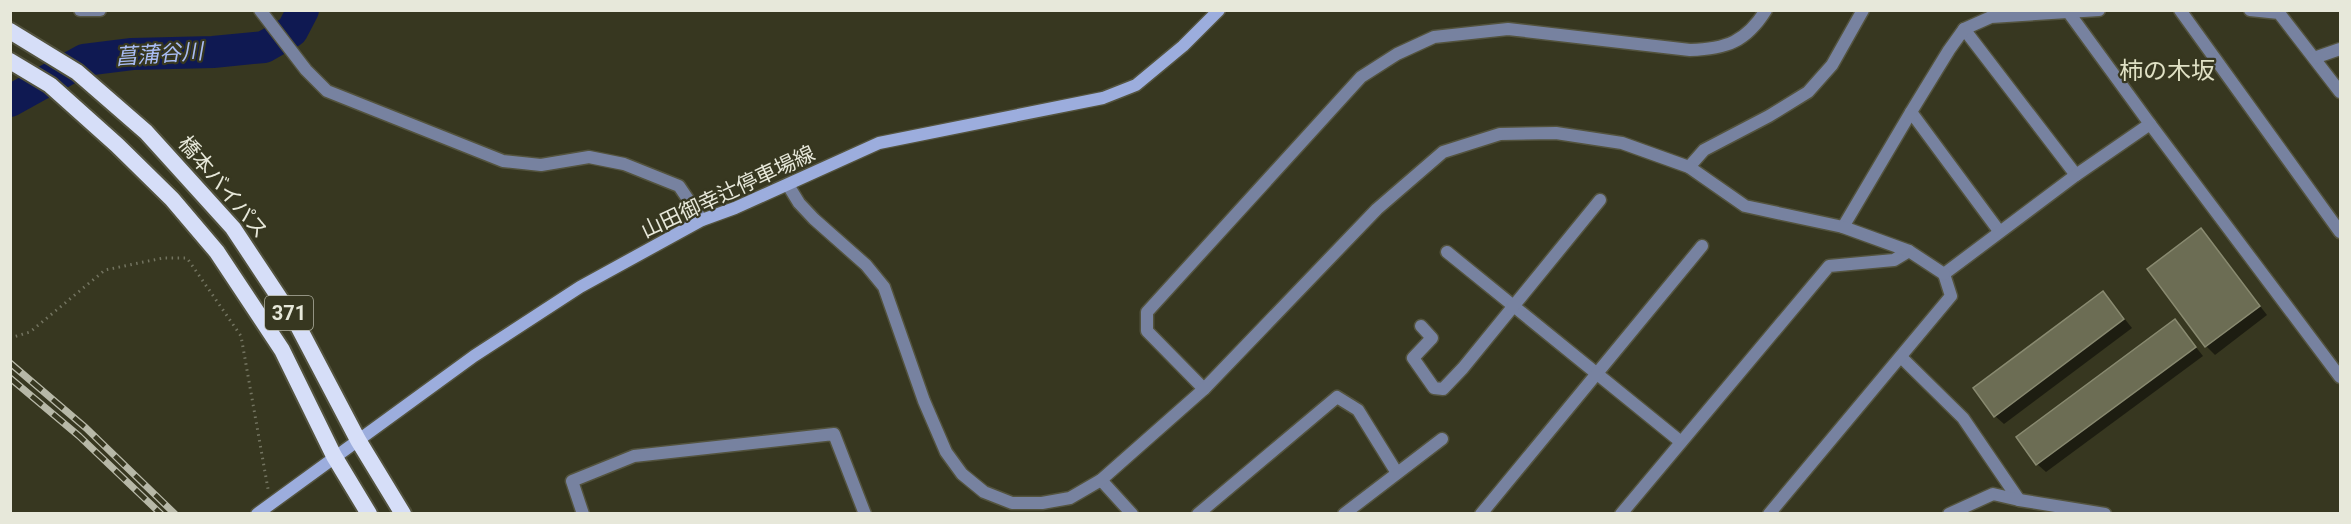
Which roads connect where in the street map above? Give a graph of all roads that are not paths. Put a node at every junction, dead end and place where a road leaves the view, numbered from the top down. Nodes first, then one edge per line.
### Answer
1 (80, 10) edge
2 (100, 10) edge
3 (260, 10) edge
4 (1219, 10) edge
5 (1766, 10) edge
6 (1863, 10) edge
7 (2099, 10) edge
8 (2180, 10) edge
9 (2250, 10) edge
10 (2069, 13) junction
11 (1965, 29) junction
12 (10, 31) edge
13 (2340, 50) edge
14 (2314, 58) junction
15 (10, 61) edge
16 (2340, 92) edge
17 (1911, 112) junction
18 (2150, 124) junction
19 (1689, 167) junction
20 (2076, 175) junction
21 (788, 185) junction
22 (1600, 200) dead end
23 (702, 220) junction
24 (1843, 227) junction
25 (1999, 231) junction
26 (2340, 231) edge
27 (1702, 246) dead end
28 (1909, 250) junction
29 (1447, 252) dead end
30 (1944, 274) junction
31 (1514, 306) junction
32 (1421, 326) dead end
33 (1901, 357) junction
34 (1597, 373) junction
35 (2340, 377) edge
36 (1204, 389) junction
37 (1442, 439) dead end
38 (358, 440) junction
39 (1681, 442) junction
40 (334, 456) junction
41 (1397, 473) junction
42 (1101, 480) junction
43 (2019, 501) junction
44 (257, 513) edge
45 (369, 513) edge
46 (403, 513) edge
47 (583, 513) edge
48 (865, 513) edge
49 (1132, 513) edge
50 (1198, 513) edge
51 (1344, 513) edge
52 (1481, 513) edge
53 (1621, 513) edge
54 (1769, 513) edge
55 (1948, 513) edge
56 (2105, 513) edge

1 - 2 street
3 - 23 street
4 - 21 main road, 山田御幸辻停車場線
5 - 36 street
6 - 19 street
7 - 10 street
8 - 26 street
9 - 14 street
10 - 11 street
10 - 18 street
11 - 17 street
11 - 20 street
12 - 38 highway, 橋本バイパス / 371
13 - 14 street
14 - 16 street
15 - 40 highway, 371
17 - 24 street
17 - 25 street
18 - 20 street
18 - 35 street
19 - 24 street
19 - 36 street
20 - 25 street
21 - 23 main road, 山田御幸辻停車場線
21 - 42 street
22 - 31 street
23 - 38 main road, 山田御幸辻停車場線
24 - 28 street
25 - 30 street
27 - 34 street
28 - 30 street
28 - 39 street
29 - 31 street
30 - 33 street
31 - 32 street
31 - 34 street
33 - 43 street
33 - 54 street
34 - 39 street
34 - 52 street
36 - 42 street
37 - 41 street
38 - 40 main road, 山田御幸辻停車場線
38 - 46 highway, 橋本バイパス / 371
39 - 53 street
40 - 44 main road, 山田御幸辻停車場線
40 - 45 highway, 371
41 - 50 street
41 - 51 street
42 - 49 street
43 - 55 street
43 - 56 street
47 - 48 street

